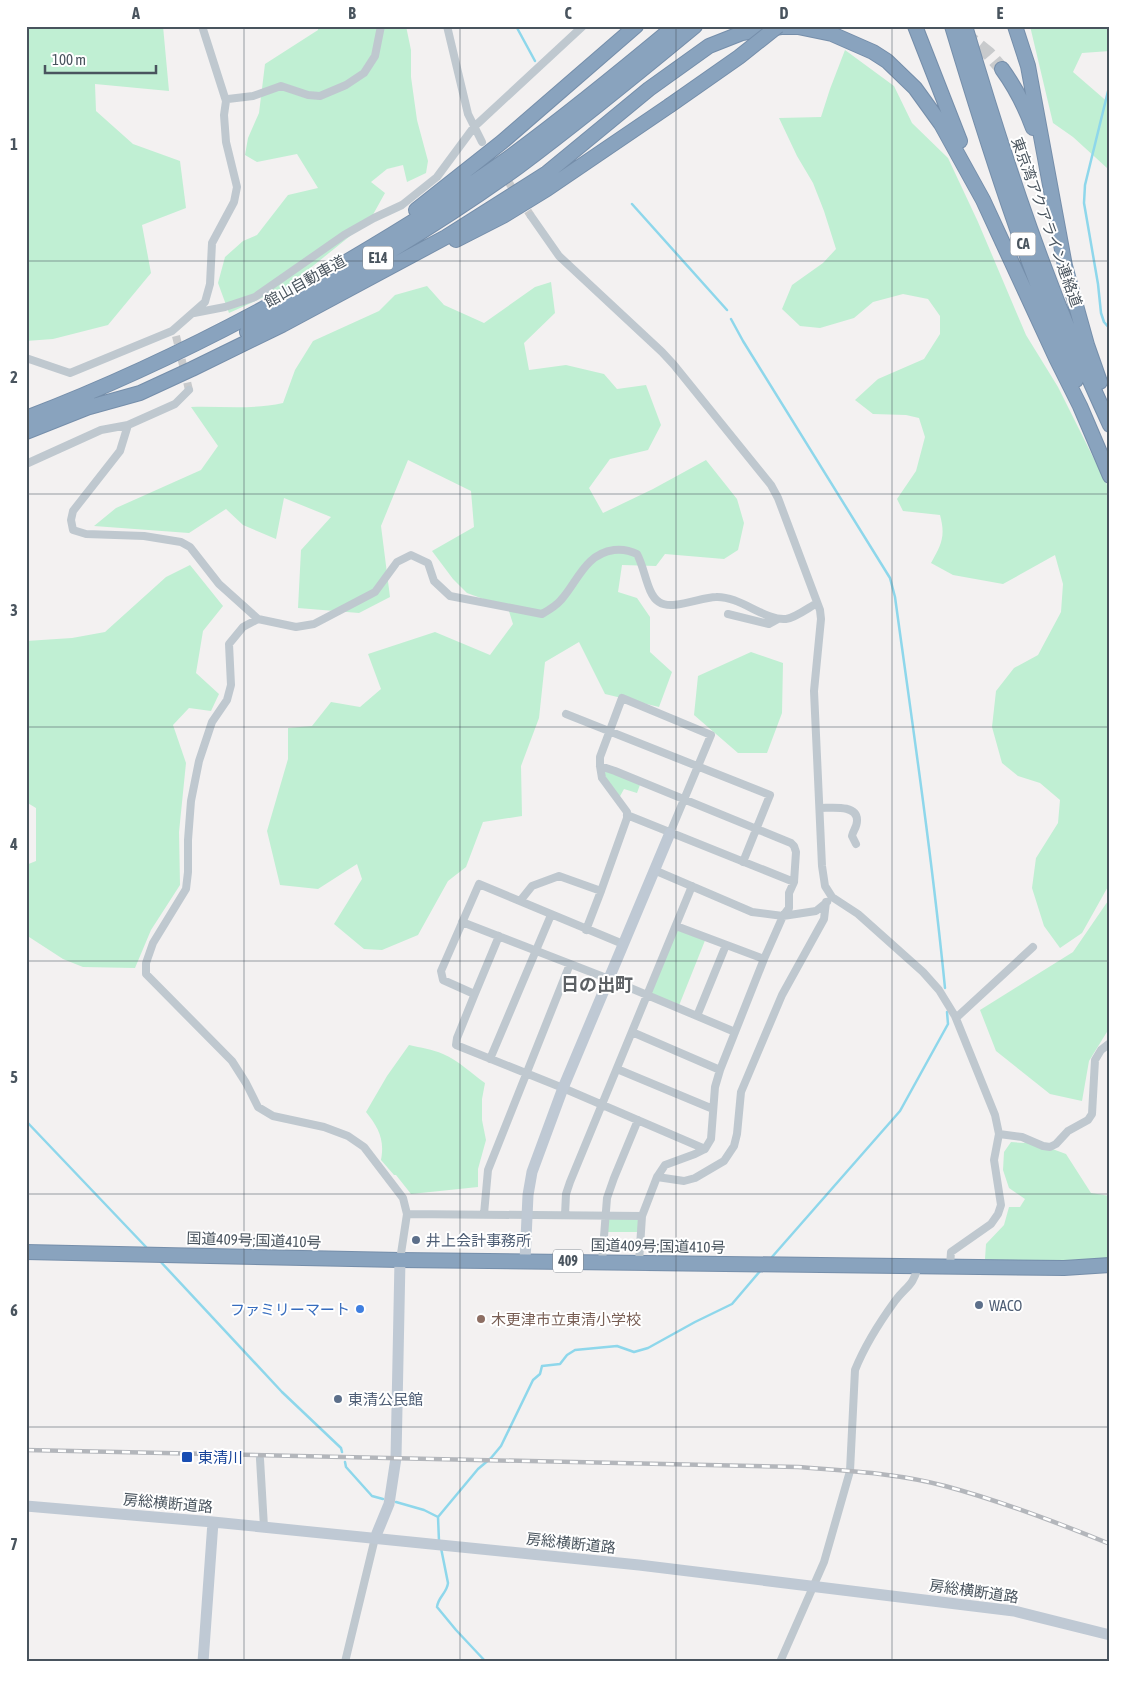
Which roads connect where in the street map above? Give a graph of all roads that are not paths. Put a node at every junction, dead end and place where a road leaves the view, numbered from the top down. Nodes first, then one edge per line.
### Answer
1 (202, 26) edge
2 (381, 26) edge
3 (447, 26) edge
4 (584, 26) edge
5 (623, 26) edge
6 (636, 26) edge
7 (675, 26) edge
8 (695, 26) edge
9 (778, 26) edge
10 (915, 26) edge
11 (952, 26) edge
12 (965, 26) edge
13 (1016, 26) edge
14 (1002, 69) tunnel mouth
15 (577, 78) junction
16 (226, 101) junction
17 (474, 127) junction
18 (482, 142) tunnel mouth
19 (1050, 184) junction
20 (983, 200) junction
21 (531, 216) tunnel mouth
22 (365, 252) junction
23 (358, 284) junction
24 (192, 314) junction
25 (26, 358) edge
26 (189, 390) dead end
27 (1110, 406) edge
28 (86, 408) junction
29 (26, 418) edge
30 (128, 425) junction
31 (1110, 425) edge
32 (26, 432) edge
33 (1110, 456) edge
34 (26, 464) edge
35 (1110, 476) edge
36 (817, 603) junction
37 (728, 614) dead end
38 (258, 619) junction
39 (778, 619) junction
40 (566, 714) dead end
41 (610, 731) junction
42 (600, 766) junction
43 (698, 766) junction
44 (684, 799) junction
45 (820, 808) junction
46 (627, 815) junction
47 (756, 829) junction
48 (670, 833) junction
49 (856, 844) dead end
50 (743, 862) junction
51 (654, 870) junction
52 (794, 882) junction
53 (692, 886) junction
54 (601, 890) junction
55 (829, 900) junction
56 (520, 902) junction
57 (551, 916) junction
58 (783, 916) junction
59 (462, 922) junction
60 (676, 926) junction
61 (586, 930) junction
62 (499, 936) junction
63 (623, 944) junction
64 (726, 945) junction
65 (1033, 947) dead end
66 (536, 951) junction
67 (764, 959) junction
68 (570, 964) junction
69 (609, 979) junction
70 (647, 995) junction
71 (474, 996) junction
72 (698, 1016) junction
73 (956, 1018) junction
74 (632, 1032) junction
75 (735, 1032) junction
76 (1110, 1043) edge
77 (490, 1058) junction
78 (617, 1069) junction
79 (720, 1070) junction
80 (526, 1073) junction
81 (563, 1088) junction
82 (602, 1105) junction
83 (713, 1109) junction
84 (638, 1120) junction
85 (999, 1134) junction
86 (705, 1149) junction
87 (657, 1177) junction
88 (407, 1214) junction
89 (484, 1214) junction
90 (526, 1215) junction
91 (566, 1215) junction
92 (605, 1215) junction
93 (642, 1216) junction
94 (26, 1252) edge
95 (400, 1260) junction
96 (525, 1261) junction
97 (602, 1262) junction
98 (639, 1262) junction
99 (918, 1266) junction
100 (950, 1266) junction
101 (1110, 1266) edge
102 (260, 1459) dead end
103 (26, 1506) edge
104 (213, 1522) junction
105 (264, 1527) junction
106 (375, 1538) junction
107 (813, 1587) junction
108 (1110, 1635) edge
109 (202, 1662) edge
110 (344, 1662) edge
111 (780, 1662) edge

1 - 16 street
2 - 16 street
3 - 17 street
4 - 17 street
5 - 15 highway
6 - 15 highway
7 - 22 highway, 館山自動車道 / E14
8 - 28 highway, 館山自動車道 / E14
9 - 23 highway, bridge
10 - 20 highway
11 - 33 highway, 東京湾アクアライン連絡道 / CA
12 - 31 highway, 東京湾アクアライン連絡道 / CA
13 - 19 highway
14 - 19 highway
15 - 22 highway
16 - 24 street
17 - 18 street
17 - 24 street
19 - 27 highway
20 - 23 highway
20 - 35 highway
21 - 36 street
22 - 29 highway, 館山自動車道 / E14
23 - 28 highway
24 - 25 street
26 - 30 street
28 - 32 highway, 館山自動車道 / E14
30 - 34 street
30 - 38 street
36 - 39 street
36 - 45 street
37 - 39 street
38 - 39 street
38 - 88 street
40 - 41 street
41 - 42 street
41 - 43 street
41 - 43 street
42 - 44 street
42 - 46 street
43 - 44 street
43 - 47 street
44 - 47 street
44 - 48 street
45 - 49 street
45 - 55 street
46 - 48 street
46 - 54 street
47 - 50 street
47 - 52 street
48 - 50 street
48 - 51 street
50 - 52 street
51 - 53 street
51 - 63 street
52 - 58 street
53 - 58 street
53 - 60 street
54 - 56 street
54 - 61 street
55 - 58 street
55 - 73 street
55 - 87 street
56 - 57 street
56 - 59 street
57 - 61 street
57 - 66 street
58 - 67 street
59 - 62 street
59 - 71 street
60 - 64 street
60 - 70 street
61 - 63 street
62 - 66 street
62 - 71 street
63 - 69 street
64 - 67 street
64 - 72 street
65 - 73 street
66 - 68 street
66 - 77 street
67 - 75 street
68 - 69 street
68 - 80 street
69 - 70 street
69 - 81 street
70 - 72 street
70 - 74 street
71 - 77 street
72 - 75 street
73 - 85 street
74 - 78 street
74 - 79 street
75 - 79 street
76 - 85 street
77 - 80 street
78 - 82 street
78 - 83 street
79 - 83 street
80 - 81 street
80 - 89 street
81 - 82 street
81 - 90 street
82 - 84 street
82 - 91 street
83 - 86 street
84 - 86 street
84 - 92 street
85 - 100 street
86 - 87 street
87 - 93 street
88 - 89 street
88 - 95 street
89 - 90 street
90 - 91 street
90 - 96 street
91 - 92 street
92 - 93 street
92 - 97 street
93 - 98 street
94 - 95 highway, 国道409号;国道410号 / 409
95 - 96 highway, 国道409号;国道410号 / 409
95 - 106 street
96 - 97 highway, 国道409号;国道410号 / 409
97 - 98 highway, 国道409号;国道410号 / 409
98 - 99 highway, 国道409号;国道410号 / 409
99 - 100 highway, 国道409号;国道410号 / 409
99 - 107 street
100 - 101 highway, 国道409号;国道410号 / 409
102 - 105 street
103 - 104 street, 房総横断道路
104 - 105 street, 房総横断道路
104 - 109 street
105 - 106 street, 房総横断道路
106 - 107 street, 房総横断道路
106 - 110 street
107 - 108 street, 房総横断道路
107 - 111 street

